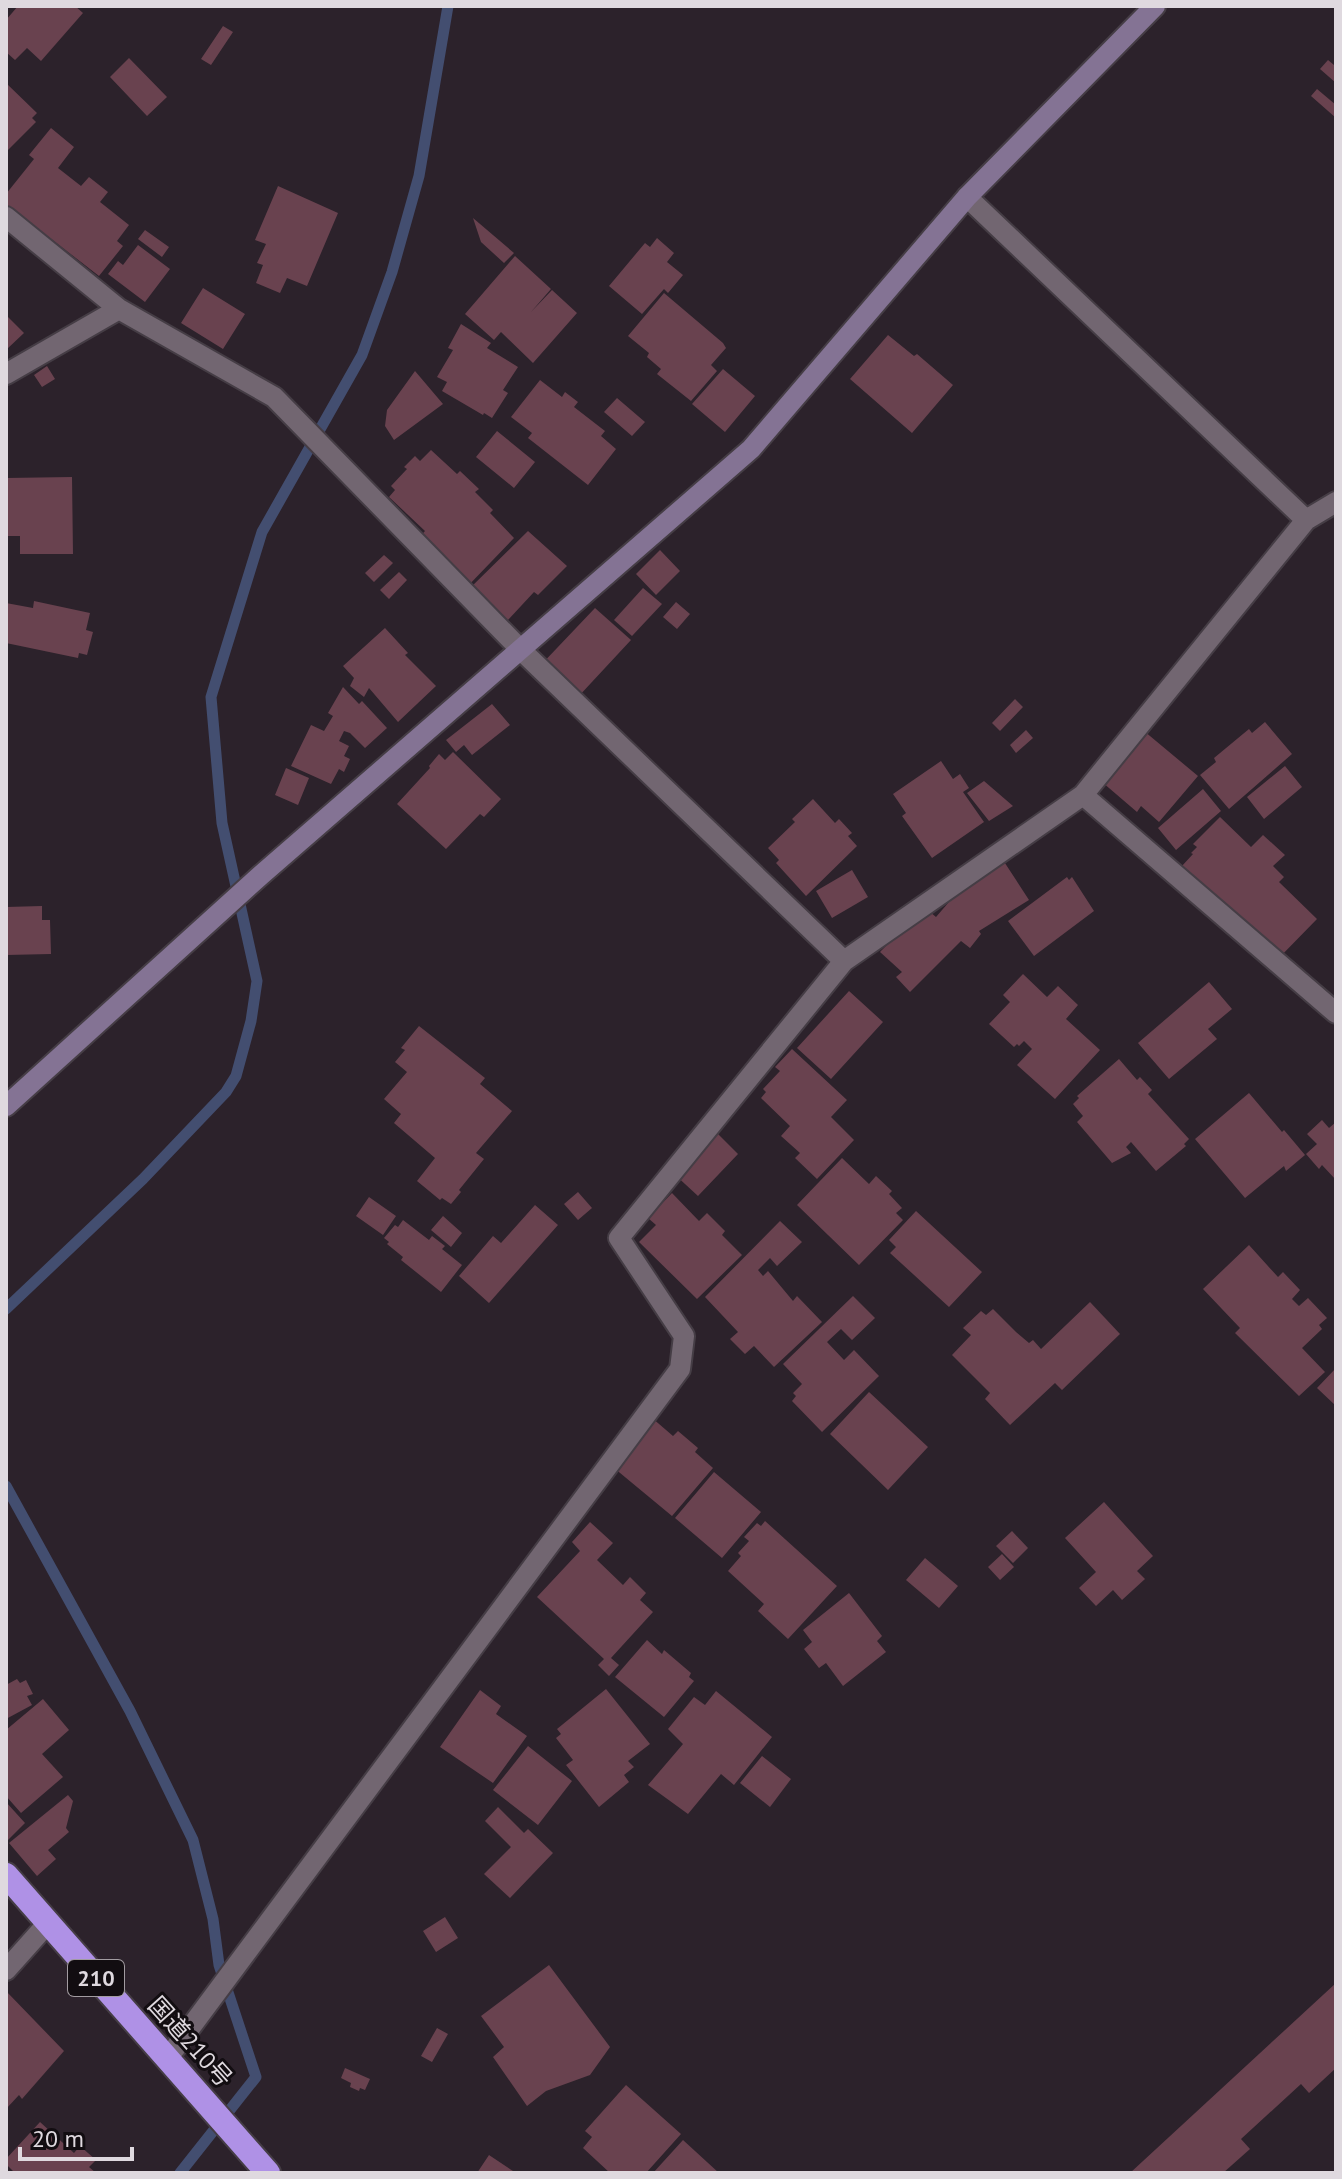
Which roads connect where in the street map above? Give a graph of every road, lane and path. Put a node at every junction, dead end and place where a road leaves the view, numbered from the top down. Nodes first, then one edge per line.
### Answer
1 (1155, 6) edge
2 (967, 197) junction
3 (6, 217) edge
4 (119, 309) junction
5 (6, 374) edge
6 (1336, 502) edge
7 (1306, 520) junction
8 (522, 651) junction
9 (1083, 795) junction
10 (844, 961) junction
11 (1336, 1013) edge
12 (6, 1106) edge
13 (6, 1875) edge
14 (48, 1923) junction
15 (6, 1970) edge
16 (167, 2059) junction
17 (268, 2173) edge

1 - 2 street
2 - 7 street
2 - 8 street
3 - 4 street
4 - 5 street
4 - 8 street
6 - 7 street
7 - 9 street
8 - 10 street
8 - 12 street
9 - 10 street
9 - 11 street
10 - 16 street
13 - 14 highway, 国道210号 / 210
14 - 15 street
14 - 16 highway, 国道210号 / 210
16 - 17 highway, 国道210号 / 210

